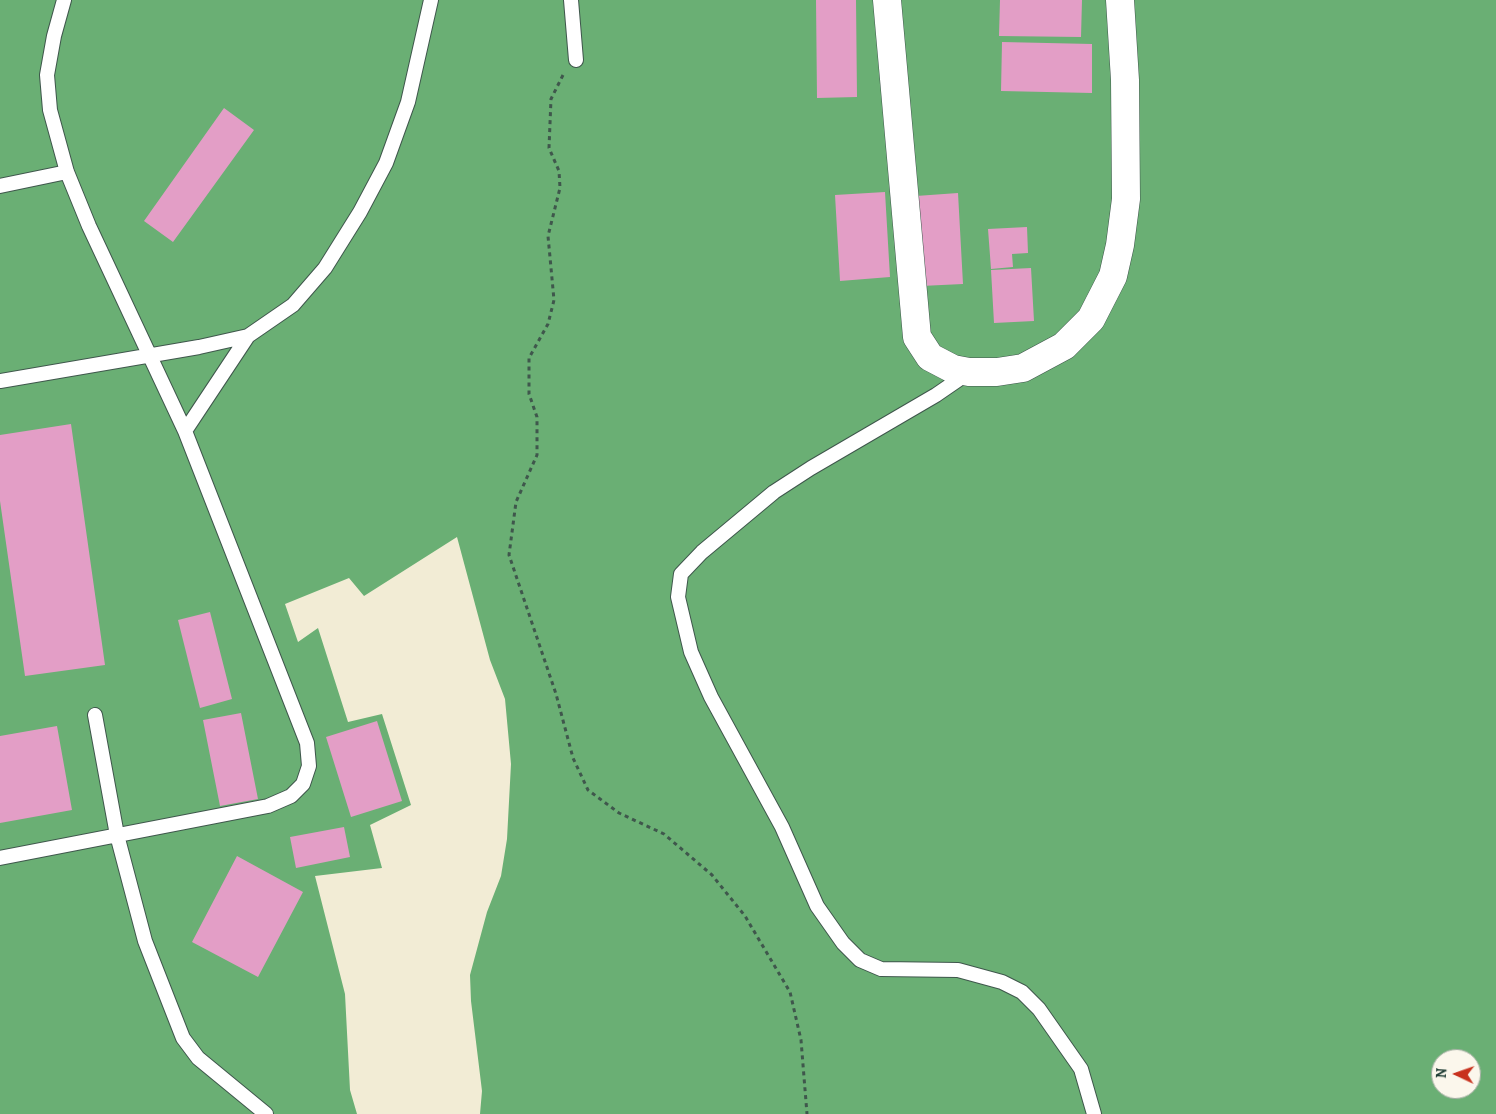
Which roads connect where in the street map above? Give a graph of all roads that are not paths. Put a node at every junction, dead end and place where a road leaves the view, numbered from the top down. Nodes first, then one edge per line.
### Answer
1 (64, 0) edge
2 (431, 0) edge
3 (571, 0) edge
4 (887, 0) edge
5 (1120, 0) edge
6 (576, 60) road end
7 (68, 172) junction
8 (0, 186) edge
9 (248, 336) junction
10 (148, 356) junction
11 (970, 372) junction
12 (0, 381) edge
13 (185, 431) junction
14 (95, 715) dead end
15 (117, 835) junction
16 (0, 858) edge
17 (266, 1114) edge
18 (1094, 1114) edge

1 - 7 lane
2 - 9 lane
3 - 6 lane
4 - 11 street
5 - 11 street
7 - 8 lane
7 - 10 lane
9 - 10 lane
9 - 13 lane
10 - 12 lane
10 - 13 lane
11 - 18 lane
13 - 15 lane
14 - 15 lane
15 - 16 lane
15 - 17 lane

